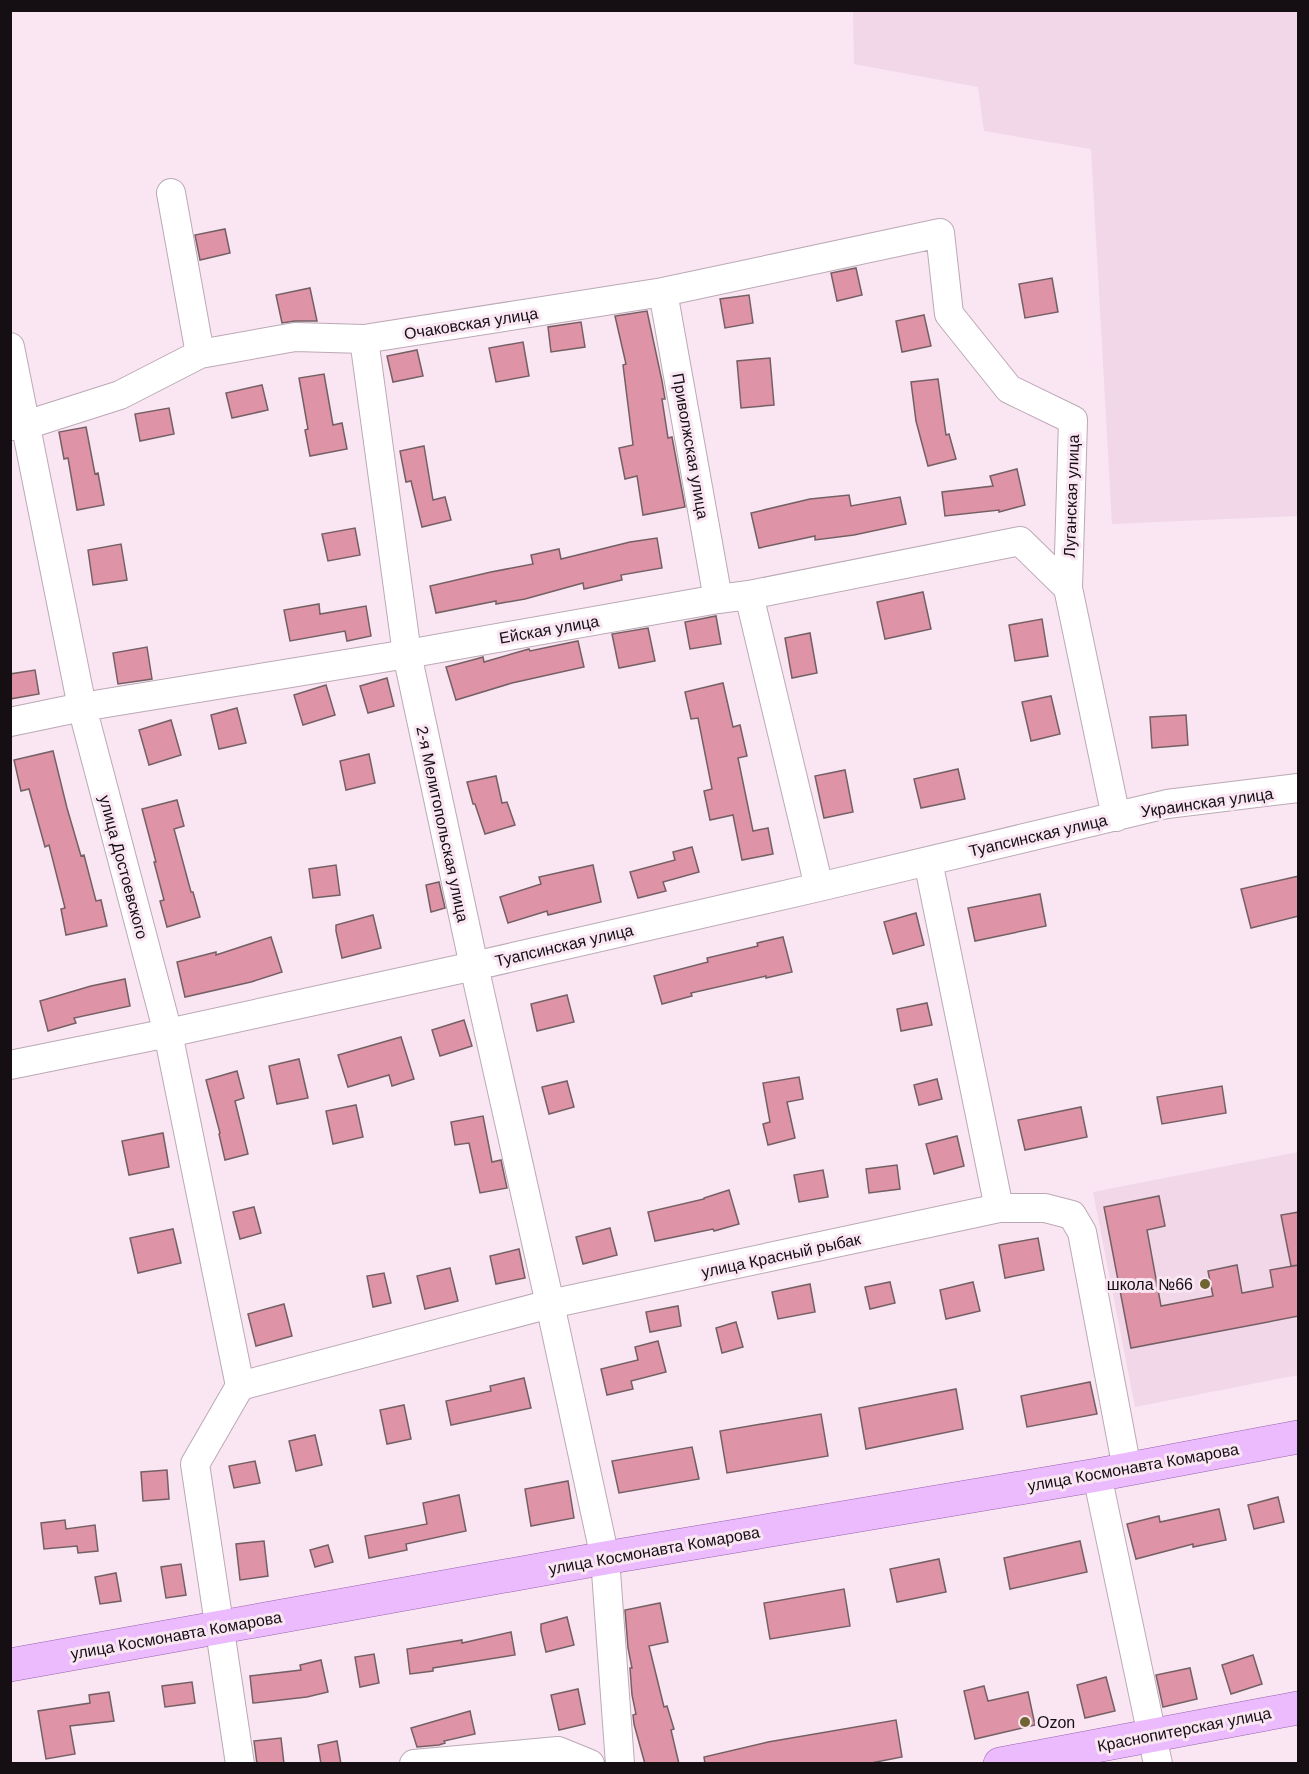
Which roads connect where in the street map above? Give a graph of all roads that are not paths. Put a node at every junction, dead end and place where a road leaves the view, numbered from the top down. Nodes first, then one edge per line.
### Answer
1 (171, 193) dead end
2 (940, 233) joint
3 (663, 292) junction
4 (364, 339) junction
5 (200, 354) junction
6 (12, 359) edge
7 (18, 425) edge
8 (1068, 588) junction
9 (749, 596) junction
10 (718, 599) junction
11 (407, 654) junction
12 (82, 706) junction
13 (10, 722) edge
14 (1299, 788) edge
15 (1116, 817) junction
16 (928, 861) junction
17 (819, 887) junction
18 (474, 966) junction
19 (168, 1033) junction
20 (10, 1065) edge
21 (999, 1208) junction
22 (550, 1304) junction
23 (240, 1386) junction
24 (1299, 1437) edge
25 (1112, 1472) junction
26 (605, 1558) junction
27 (220, 1626) junction
28 (10, 1665) edge
29 (1299, 1708) edge
30 (1155, 1750) edge
31 (240, 1764) edge
32 (414, 1764) edge
33 (590, 1764) edge
34 (620, 1764) edge
35 (1000, 1764) edge

1 - 5 street
2 - 3 street, Очаковская улица
2 - 8 street, Луганская улица
3 - 4 street, Очаковская улица
3 - 10 street, Приволжская улица
4 - 5 street, Очаковская улица
4 - 11 street, 2-я Мелитопольская улица
5 - 7 street, Очаковская улица
6 - 7 street, улица Достоевского
7 - 12 street, улица Достоевского
8 - 9 street, Ейская улица
8 - 15 street, Луганская улица
9 - 10 street, Ейская улица
9 - 17 street
10 - 11 street, Ейская улица
11 - 12 street, Ейская улица
11 - 18 street, 2-я Мелитопольская улица
12 - 13 street, Ейская улица
12 - 19 street, улица Достоевского
14 - 15 street, Украинская улица
15 - 16 street, Туапсинская улица
16 - 17 street, Туапсинская улица
16 - 21 street
17 - 18 street, Туапсинская улица
18 - 19 street, Туапсинская улица
18 - 22 street, 2-я Мелитопольская улица
19 - 20 street, Туапсинская улица
19 - 23 street, улица Достоевского
21 - 22 street, улица Красный рыбак
21 - 25 street, улица Красный рыбак
22 - 23 street, улица Красный рыбак
22 - 26 street, 2-я Мелитопольская улица
23 - 27 street
24 - 25 main road, улица Космонавта Комарова
25 - 26 main road, улица Космонавта Комарова
25 - 30 street
26 - 27 main road, улица Космонавта Комарова
26 - 34 street, 2-я Мелитопольская улица
27 - 28 main road, улица Космонавта Комарова
27 - 31 street
29 - 30 main road, Краснопитерская улица
30 - 35 main road, Краснопитерская улица
32 - 33 street

